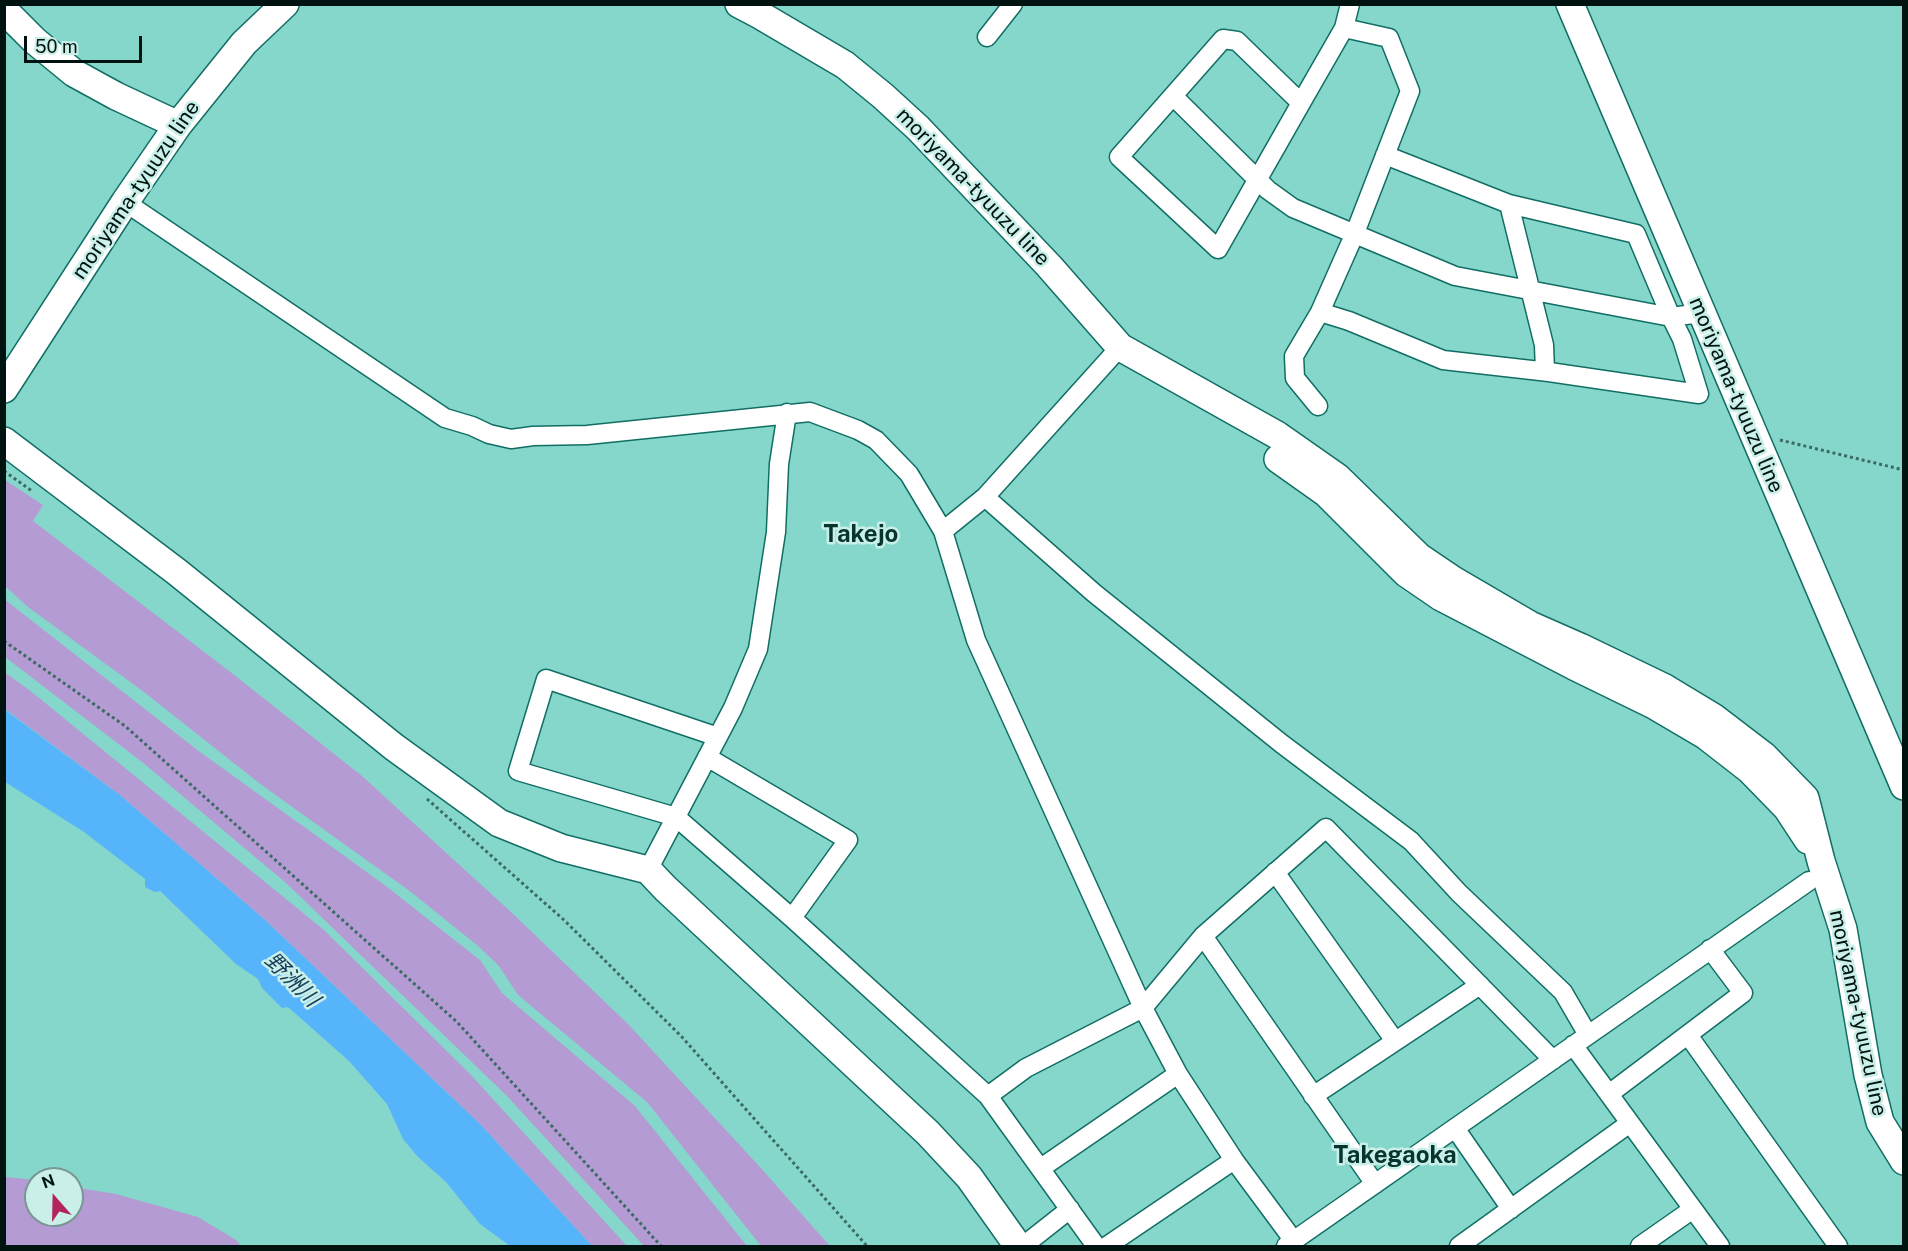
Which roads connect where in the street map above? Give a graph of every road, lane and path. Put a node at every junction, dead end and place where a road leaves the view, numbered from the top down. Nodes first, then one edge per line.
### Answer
1 (285, 4) edge
2 (739, 4) edge
3 (1013, 4) edge
4 (1350, 4) edge
5 (1570, 4) edge
6 (4, 10) edge
7 (1344, 28) junction
8 (987, 37) dead end
9 (1173, 96) junction
10 (1302, 104) junction
11 (178, 125) junction
12 (1385, 156) junction
13 (1258, 180) junction
14 (125, 201) junction
15 (1509, 204) junction
16 (1355, 233) junction
17 (1530, 290) junction
18 (1320, 312) junction
19 (1701, 312) junction
20 (1671, 317) junction
21 (1120, 347) junction
22 (1545, 372) junction
23 (4, 389) edge
24 (1318, 406) dead end
25 (787, 413) junction
26 (1753, 434) junction
27 (4, 441) edge
28 (1904, 470) edge
29 (4, 471) edge
30 (33, 491) dead end
31 (985, 497) junction
32 (943, 531) junction
33 (4, 641) edge
34 (718, 737) junction
35 (707, 757) junction
36 (1904, 786) edge
37 (420, 793) dead end
38 (676, 817) junction
39 (648, 870) junction
40 (1815, 871) junction
41 (1275, 872) junction
42 (792, 918) junction
43 (1203, 936) junction
44 (1710, 949) junction
45 (1480, 984) junction
46 (1143, 1008) junction
47 (1688, 1035) junction
48 (1581, 1040) junction
49 (1395, 1041) junction
50 (1553, 1060) junction
51 (1178, 1074) junction
52 (1609, 1094) junction
53 (988, 1096) junction
54 (1313, 1096) junction
55 (1630, 1123) junction
56 (1455, 1128) junction
57 (1234, 1160) junction
58 (1904, 1161) edge
59 (1041, 1168) junction
60 (1375, 1184) junction
61 (1070, 1209) junction
62 (1511, 1209) junction
63 (1693, 1209) junction
64 (1290, 1244) edge
65 (661, 1246) edge
66 (867, 1246) edge
67 (1020, 1246) edge
68 (1096, 1246) edge
69 (1107, 1246) edge
70 (1459, 1246) edge
71 (1640, 1246) edge
72 (1720, 1246) edge
73 (1838, 1246) edge

1 - 11 main road, moriyama-tyuuzu line
2 - 21 main road, moriyama-tyuuzu line
3 - 8 street
4 - 7 street
5 - 19 main road, moriyama-tyuuzu line
6 - 11 main road
7 - 10 street
7 - 12 street
9 - 10 street
9 - 13 street
9 - 13 street
10 - 13 street
11 - 14 main road, moriyama-tyuuzu line
12 - 15 street
12 - 16 street
13 - 16 street
14 - 23 main road, moriyama-tyuuzu line
14 - 25 street
15 - 17 street
15 - 20 street
16 - 17 street
16 - 18 street
17 - 20 street
17 - 22 street
18 - 22 street
18 - 24 street
19 - 20 street
19 - 26 main road, moriyama-tyuuzu line
20 - 22 street
21 - 31 street
21 - 40 main road, moriyama-tyuuzu line
25 - 32 street
25 - 34 street
26 - 28 path
26 - 36 main road, moriyama-tyuuzu line
27 - 39 main road
29 - 30 path
31 - 32 street
31 - 48 street
32 - 46 street
33 - 65 path
34 - 35 street
34 - 38 street
35 - 38 street
35 - 42 street
37 - 66 path
38 - 39 street
38 - 42 street
39 - 67 main road
40 - 44 street
40 - 58 main road, moriyama-tyuuzu line
41 - 43 street
41 - 45 street
41 - 49 street
42 - 53 street
43 - 46 street
43 - 54 street
44 - 47 street
44 - 48 street
45 - 49 street
45 - 50 street
46 - 51 street
46 - 53 street
47 - 52 street
47 - 73 street
48 - 50 street
48 - 52 street
49 - 54 street
50 - 56 street
51 - 57 street
51 - 59 street
52 - 55 street
53 - 59 street
54 - 60 street
55 - 62 street
55 - 63 street
56 - 60 street
56 - 62 street
57 - 64 street
57 - 69 street
59 - 61 street
60 - 64 street
61 - 67 street
61 - 68 street
62 - 70 street
63 - 71 street
63 - 72 street

